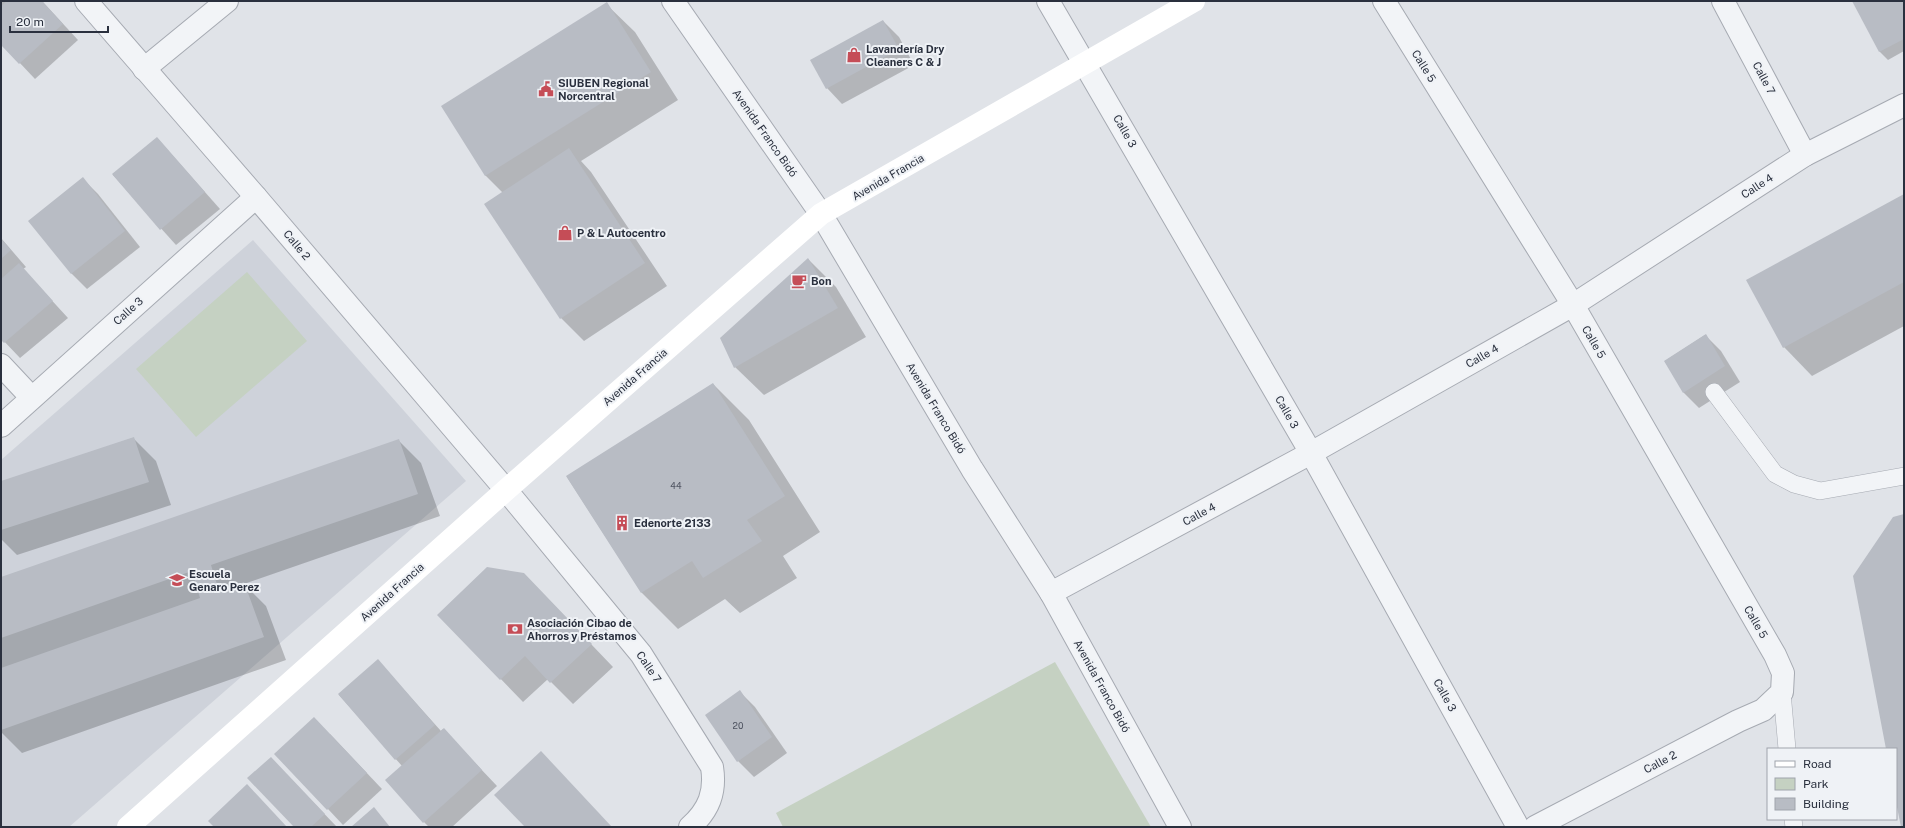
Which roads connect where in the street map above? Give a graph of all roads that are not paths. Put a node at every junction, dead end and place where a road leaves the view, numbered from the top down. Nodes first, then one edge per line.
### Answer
1 (86, 1) edge
2 (227, 1) edge
3 (673, 1) edge
4 (1048, 1) edge
5 (1194, 1) edge
6 (1384, 1) edge
7 (1723, 1) edge
8 (1086, 64) junction
9 (144, 69) junction
10 (1904, 105) edge
11 (1805, 155) junction
12 (256, 197) junction
13 (821, 214) junction
14 (1572, 305) junction
15 (1, 365) edge
16 (1714, 392) dead end
17 (31, 397) junction
18 (1, 426) edge
19 (1311, 453) junction
20 (1904, 476) edge
21 (506, 490) junction
22 (1051, 593) junction
23 (1782, 692) junction
24 (1787, 748) edge
25 (128, 827) edge
26 (690, 827) edge
27 (1180, 827) edge
28 (1518, 827) edge
29 (1536, 827) edge

1 - 9 street, Calle 2
2 - 9 street
3 - 13 street, Avenida Franco Bidó
4 - 8 street, Calle 3
5 - 8 main road, Avenida Francia
6 - 14 street, Calle 5
7 - 11 street, Calle 7
8 - 13 main road, Avenida Francia
8 - 19 street, Calle 3
9 - 12 street, Calle 2
10 - 11 street, Calle 4
11 - 14 street, Calle 4
12 - 17 street, Calle 3
12 - 21 street, Calle 2
13 - 21 main road, Avenida Francia
13 - 22 street, Avenida Franco Bidó
14 - 19 street, Calle 4
14 - 23 street, Calle 5
15 - 17 street
16 - 20 lane
17 - 18 street, Calle 3
19 - 22 street, Calle 4
19 - 28 street, Calle 3
21 - 25 main road, Avenida Francia
21 - 26 street, Calle 7
22 - 27 street, Avenida Franco Bidó
23 - 24 lane
23 - 29 street, Calle 2

